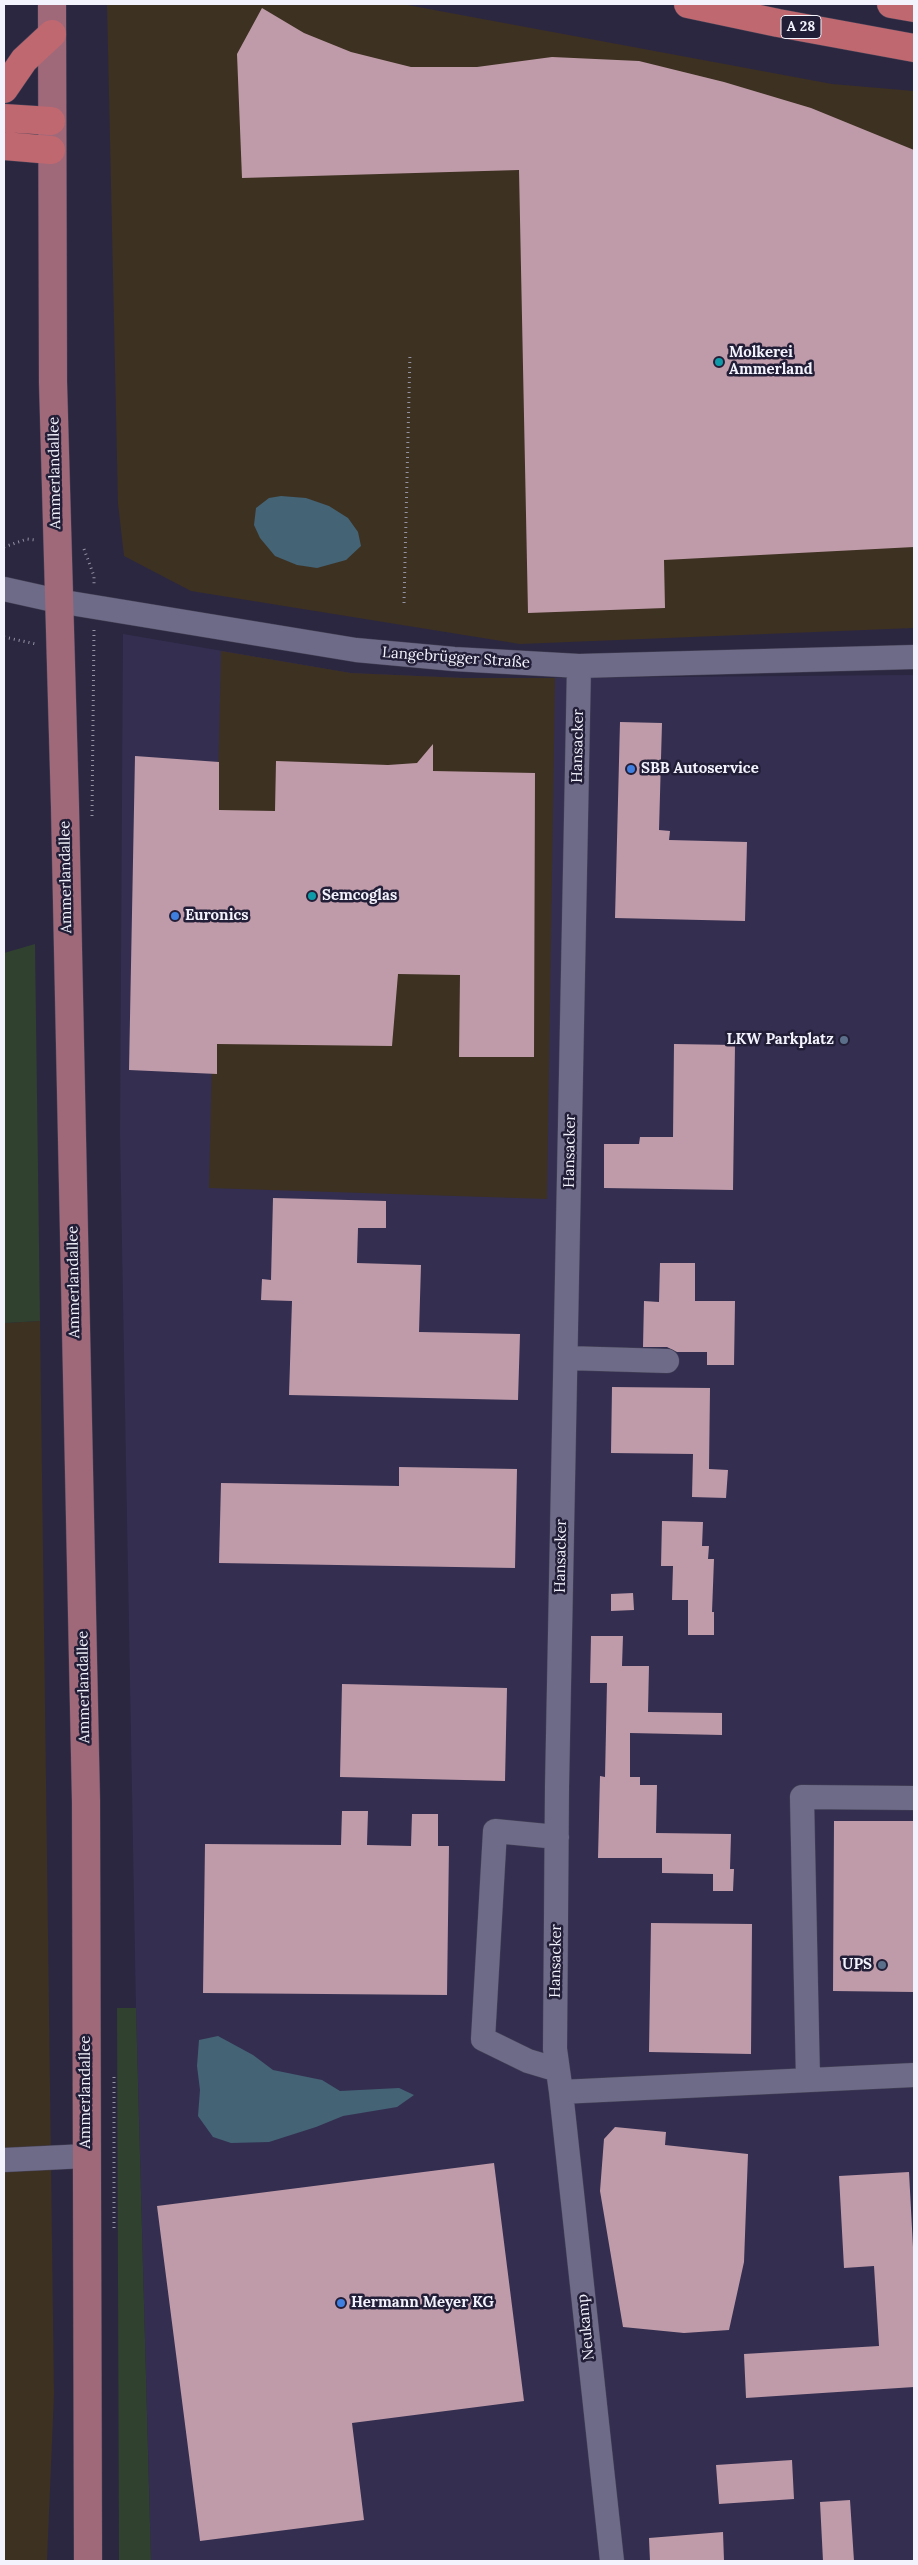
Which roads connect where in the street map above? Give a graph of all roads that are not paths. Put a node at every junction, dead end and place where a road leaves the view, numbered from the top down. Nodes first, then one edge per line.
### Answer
1 (52, 4) edge
2 (688, 4) edge
3 (891, 4) edge
4 (914, 8) edge
5 (52, 34) junction
6 (914, 48) edge
7 (4, 89) edge
8 (4, 118) edge
9 (52, 122) junction
10 (4, 146) edge
11 (51, 150) junction
12 (4, 589) edge
13 (58, 601) junction
14 (914, 657) edge
15 (579, 666) junction
16 (566, 1358) junction
17 (668, 1361) dead end
18 (914, 1798) edge
19 (557, 1837) junction
20 (914, 2075) edge
21 (808, 2080) junction
22 (559, 2081) junction
23 (86, 2156) junction
24 (4, 2160) edge
25 (88, 2561) edge
26 (612, 2561) edge

1 - 5 main road, Ammerlandallee
2 - 6 highway, A 28
3 - 4 highway
5 - 7 highway
5 - 9 main road, Ammerlandallee
8 - 9 highway
9 - 11 main road, Ammerlandallee
10 - 11 highway
11 - 13 main road, Ammerlandallee
12 - 13 street, Langebrügger Straße
13 - 15 street, Langebrügger Straße
13 - 23 main road, Ammerlandallee
14 - 15 street, Langebrügger Straße
15 - 16 street, Hansacker
16 - 17 street
16 - 19 street, Hansacker
18 - 21 street
19 - 22 street, Hansacker
19 - 22 street
20 - 21 street
21 - 22 street
22 - 26 street, Neukamp
23 - 24 street
23 - 25 main road, Ammerlandallee

